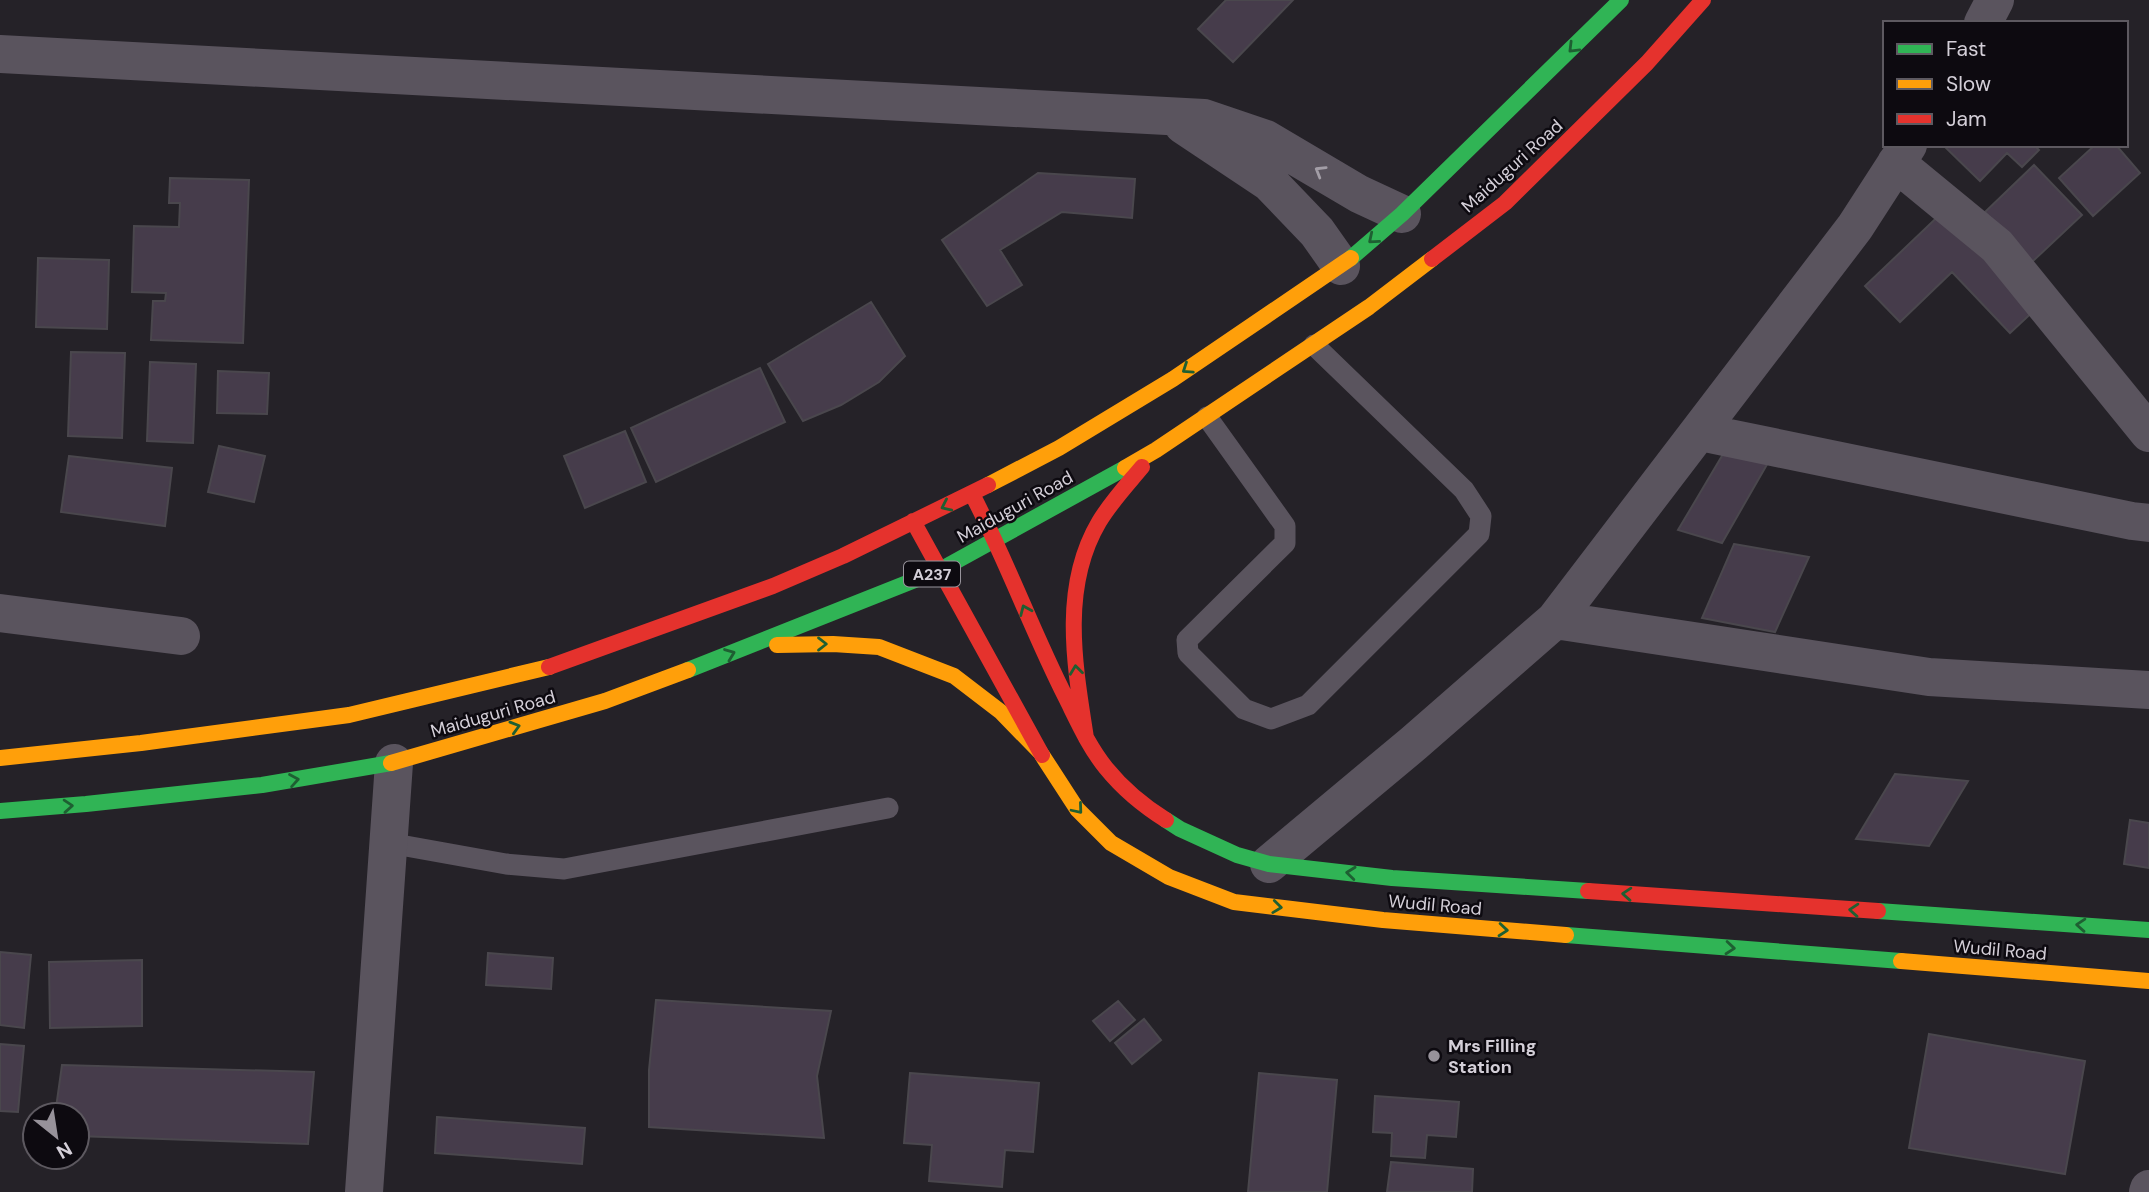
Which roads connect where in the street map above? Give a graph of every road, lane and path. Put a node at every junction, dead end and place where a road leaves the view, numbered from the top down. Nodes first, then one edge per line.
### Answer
1 (1621, 0) edge
2 (1703, 0) edge
3 (1995, 0) edge
4 (1984, 21) edge
5 (0, 54) edge
6 (1169, 117) junction
7 (1902, 154) edge
8 (1402, 214) junction
9 (1341, 266) junction
10 (1314, 345) junction
11 (1207, 417) junction
12 (1700, 432) junction
13 (2149, 433) edge
14 (1156, 450) junction
15 (972, 494) junction
16 (913, 521) junction
17 (2149, 523) edge
18 (996, 540) junction
19 (940, 570) junction
20 (0, 613) edge
21 (1555, 620) junction
22 (181, 636) dead end
23 (754, 645) junction
24 (2149, 690) edge
25 (1086, 738) junction
26 (1040, 752) junction
27 (0, 758) edge
28 (394, 763) junction
29 (888, 808) dead end
30 (0, 811) edge
31 (388, 843) junction
32 (1269, 864) junction
33 (2149, 930) edge
34 (2149, 981) edge
35 (364, 1192) edge

1 -> 8 main road, Maiduguri Road
2 - 10 main road, Maiduguri Road / A237
3 - 4 street
5 - 6 street
8 -> 6 street
6 - 9 street
7 - 12 street
7 - 13 street
8 -> 9 main road, Maiduguri Road
9 -> 15 main road, Maiduguri Road
10 - 11 main road, Maiduguri Road / A237
10 - 11 lane
11 - 14 main road, Maiduguri Road / A237
12 - 17 street
12 - 21 street
14 - 18 main road, Maiduguri Road / A237
25 -> 14 main road
15 -> 16 main road, Maiduguri Road
15 - 18 main road, Wudil Road
16 - 19 main road, Wudil Road
16 - 27 main road, Maiduguri Road
18 - 19 main road, Maiduguri Road / A237
25 -> 18 main road, Wudil Road
19 - 23 main road, Maiduguri Road / A237
19 - 26 main road, Wudil Road
20 - 22 street
21 - 24 street
21 - 32 street
23 -> 26 main road
28 -> 23 main road, Maiduguri Road / A237
25 - 32 main road, Wudil Road
26 -> 34 main road, Wudil Road
30 -> 28 main road, Maiduguri Road / A237
28 - 31 street
29 - 31 lane
31 - 35 street
33 -> 32 main road, Wudil Road

